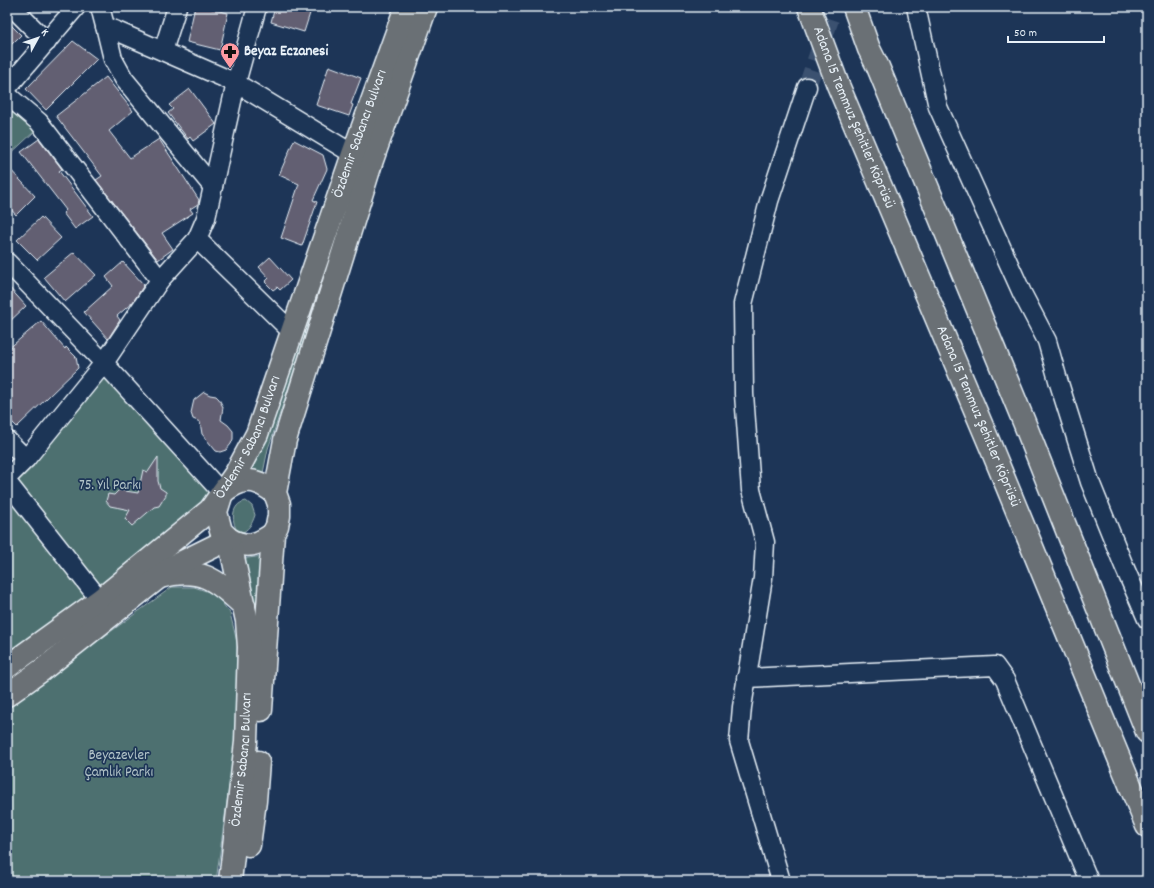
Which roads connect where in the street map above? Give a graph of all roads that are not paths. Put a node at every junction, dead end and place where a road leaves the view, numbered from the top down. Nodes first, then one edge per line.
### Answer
1 (12, 7) edge
2 (76, 7) edge
3 (100, 7) edge
4 (177, 7) edge
5 (257, 7) edge
6 (406, 7) edge
7 (426, 7) edge
8 (809, 7) edge
9 (854, 7) edge
10 (916, 7) edge
11 (105, 26) junction
12 (47, 42) junction
13 (163, 51) junction
14 (236, 83) junction
15 (807, 86) tunnel mouth
16 (7, 88) edge
17 (7, 95) edge
18 (353, 154) junction
19 (213, 187) junction
20 (197, 239) junction
21 (7, 262) edge
22 (160, 280) junction
23 (292, 332) junction
24 (104, 363) junction
25 (7, 440) edge
26 (26, 459) junction
27 (7, 478) edge
28 (7, 482) edge
29 (222, 493) junction
30 (275, 493) junction
31 (273, 534) junction
32 (229, 540) junction
33 (160, 577) junction
34 (100, 600) junction
35 (244, 606) junction
36 (1147, 619) edge
37 (7, 667) edge
38 (746, 678) junction
39 (7, 695) edge
40 (1147, 732) edge
41 (1147, 826) edge
42 (230, 881) edge
43 (244, 881) edge
44 (781, 881) edge
45 (1089, 881) edge

1 - 12 street
2 - 12 street
3 - 11 street
4 - 13 street
5 - 14 street
6 - 18 main road, Özdemir Sabancı Bulvarı
7 - 30 main road, Özdemir Sabancı Bulvarı
8 - 41 main road, Adana 15 Temmuz Şehitler Köprüsü
9 - 40 main road
10 - 36 street
11 - 13 street
11 - 19 street
12 - 16 street
13 - 14 street
14 - 18 street
14 - 19 street
15 - 38 street
17 - 22 street
18 - 23 main road, Özdemir Sabancı Bulvarı
19 - 20 street
20 - 22 street
20 - 23 street
21 - 24 street
22 - 24 street
23 - 29 main road, Özdemir Sabancı Bulvarı
24 - 26 street
24 - 29 street
25 - 26 street
26 - 27 street
28 - 34 street
29 - 30 main road
29 - 32 main road, Özdemir Sabancı Bulvarı
29 - 34 main road
30 - 31 main road, Özdemir Sabancı Bulvarı
31 - 32 main road
31 - 43 main road, Özdemir Sabancı Bulvarı
32 - 33 main road
32 - 35 main road, Özdemir Sabancı Bulvarı
33 - 35 main road
33 - 39 main road
34 - 37 main road
35 - 42 main road, Özdemir Sabancı Bulvarı
38 - 44 street
38 - 45 street

